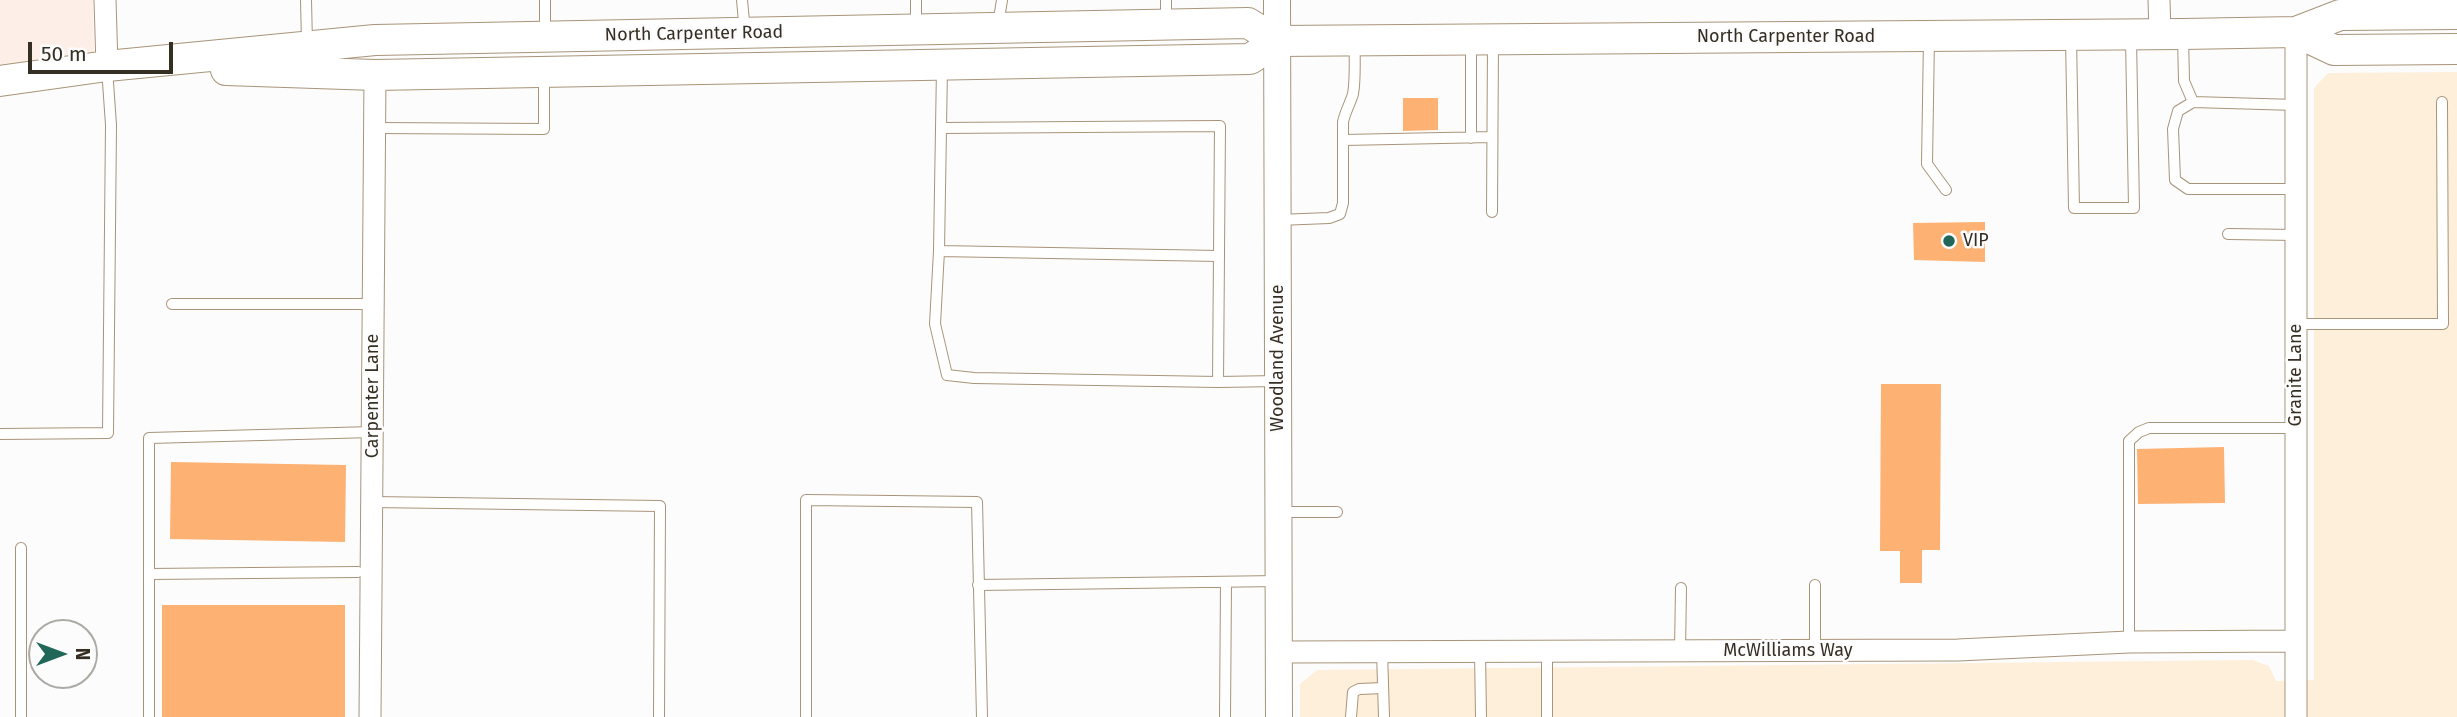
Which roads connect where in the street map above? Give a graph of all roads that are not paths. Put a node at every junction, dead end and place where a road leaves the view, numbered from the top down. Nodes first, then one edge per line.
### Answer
1 (105, 0) edge
2 (306, 0) edge
3 (545, 0) edge
4 (743, 0) edge
5 (1277, 0) edge
6 (2159, 0) edge
7 (1166, 12) edge
8 (1000, 14) edge
9 (2457, 14) edge
10 (908, 20) edge
11 (2296, 32) junction
12 (745, 33) junction
13 (2071, 34) junction
14 (2131, 34) junction
15 (2172, 34) junction
16 (595, 36) junction
17 (1929, 36) junction
18 (545, 37) junction
19 (1482, 39) junction
20 (1354, 40) junction
21 (1277, 41) junction
22 (307, 46) junction
23 (2457, 50) edge
24 (942, 64) junction
25 (107, 66) junction
26 (717, 69) junction
27 (544, 72) junction
28 (375, 75) junction
29 (0, 81) edge
30 (2193, 102) junction
31 (2442, 102) dead end
32 (2296, 105) junction
33 (375, 128) junction
34 (941, 128) junction
35 (1492, 137) junction
36 (1471, 138) junction
37 (1343, 140) junction
38 (2296, 189) junction
39 (1946, 190) dead end
40 (1492, 212) dead end
41 (1278, 220) junction
42 (2228, 234) dead end
43 (2296, 234) junction
44 (939, 251) junction
45 (1219, 256) junction
46 (172, 304) dead end
47 (373, 304) junction
48 (2296, 324) junction
49 (1278, 381) junction
50 (1218, 382) junction
51 (2296, 428) junction
52 (373, 432) junction
53 (0, 434) edge
54 (372, 502) junction
55 (1279, 512) junction
56 (1337, 512) dead end
57 (21, 548) dead end
58 (358, 572) dead end
59 (149, 575) junction
60 (1279, 581) junction
61 (1226, 583) junction
62 (978, 585) junction
63 (1815, 585) dead end
64 (1682, 588) dead end
65 (2296, 641) junction
66 (2129, 642) junction
67 (1382, 651) junction
68 (1480, 651) junction
69 (1547, 651) junction
70 (1680, 651) junction
71 (1815, 651) junction
72 (1279, 652) junction
73 (1383, 688) junction
74 (21, 717) edge
75 (149, 717) edge
76 (370, 717) edge
77 (659, 717) edge
78 (806, 717) edge
79 (982, 717) edge
80 (1225, 717) edge
81 (1279, 717) edge
82 (1351, 717) edge
83 (1384, 717) edge
84 (1481, 717) edge
85 (1547, 717) edge
86 (2296, 717) edge

1 - 25 street
2 - 22 lane
3 - 18 lane
4 - 12 lane
5 - 21 street, Woodland Avenue
6 - 15 street
7 - 8 main road, North Carpenter Road
7 - 21 main road, North Carpenter Road
8 - 10 main road, North Carpenter Road
9 - 11 main road, North Carpenter Road
10 - 12 main road, North Carpenter Road
10 - 26 main road
11 - 15 main road, North Carpenter Road
11 - 23 main road, North Carpenter Road
11 - 32 street, Granite Lane
12 - 16 main road, North Carpenter Road
13 - 14 main road, North Carpenter Road
13 - 14 lane
13 - 17 main road, North Carpenter Road
14 - 15 main road, North Carpenter Road
15 - 30 lane
16 - 18 main road, North Carpenter Road
16 - 28 main road
17 - 19 main road, North Carpenter Road
17 - 39 lane
18 - 22 main road, North Carpenter Road
19 - 20 main road, North Carpenter Road
19 - 35 lane
19 - 36 lane
20 - 21 main road, North Carpenter Road
20 - 37 lane
21 - 24 main road, North Carpenter Road
21 - 41 street, Woodland Avenue
22 - 25 main road, North Carpenter Road
24 - 26 main road, North Carpenter Road
24 - 34 lane
25 - 28 main road, North Carpenter Road
25 - 29 main road, North Carpenter Road
25 - 53 lane
26 - 27 main road, North Carpenter Road
27 - 28 main road, North Carpenter Road
27 - 33 lane
28 - 33 street, Carpenter Lane
30 - 32 lane
30 - 38 lane
31 - 48 lane
32 - 38 street, Granite Lane
33 - 47 street, Carpenter Lane
34 - 44 lane
34 - 45 lane
35 - 36 lane
35 - 40 lane
36 - 37 lane
37 - 41 lane
38 - 43 street, Granite Lane
41 - 49 street, Woodland Avenue
42 - 43 lane
43 - 48 street, Granite Lane
44 - 45 lane
44 - 50 lane
45 - 50 lane
46 - 47 lane
47 - 52 street, Carpenter Lane
48 - 51 street, Granite Lane
49 - 50 lane
49 - 55 street, Woodland Avenue
51 - 65 street, Granite Lane
51 - 66 lane
52 - 54 street, Carpenter Lane
52 - 59 lane
54 - 76 street, Carpenter Lane
54 - 77 lane
55 - 56 lane
55 - 60 street, Woodland Avenue
57 - 74 lane
58 - 59 lane
59 - 75 lane
60 - 61 lane
60 - 72 street, Woodland Avenue
61 - 62 lane
61 - 80 lane
62 - 78 lane
62 - 79 lane
63 - 71 lane
64 - 70 lane
65 - 66 street, McWilliams Way
65 - 86 street, Granite Lane
66 - 71 street, McWilliams Way
67 - 68 street, McWilliams Way
67 - 72 street, McWilliams Way
67 - 73 lane
68 - 69 street, McWilliams Way
68 - 84 lane
69 - 70 street, McWilliams Way
69 - 85 lane
70 - 71 street, McWilliams Way
72 - 81 street, Woodland Avenue
73 - 82 lane
73 - 83 lane

